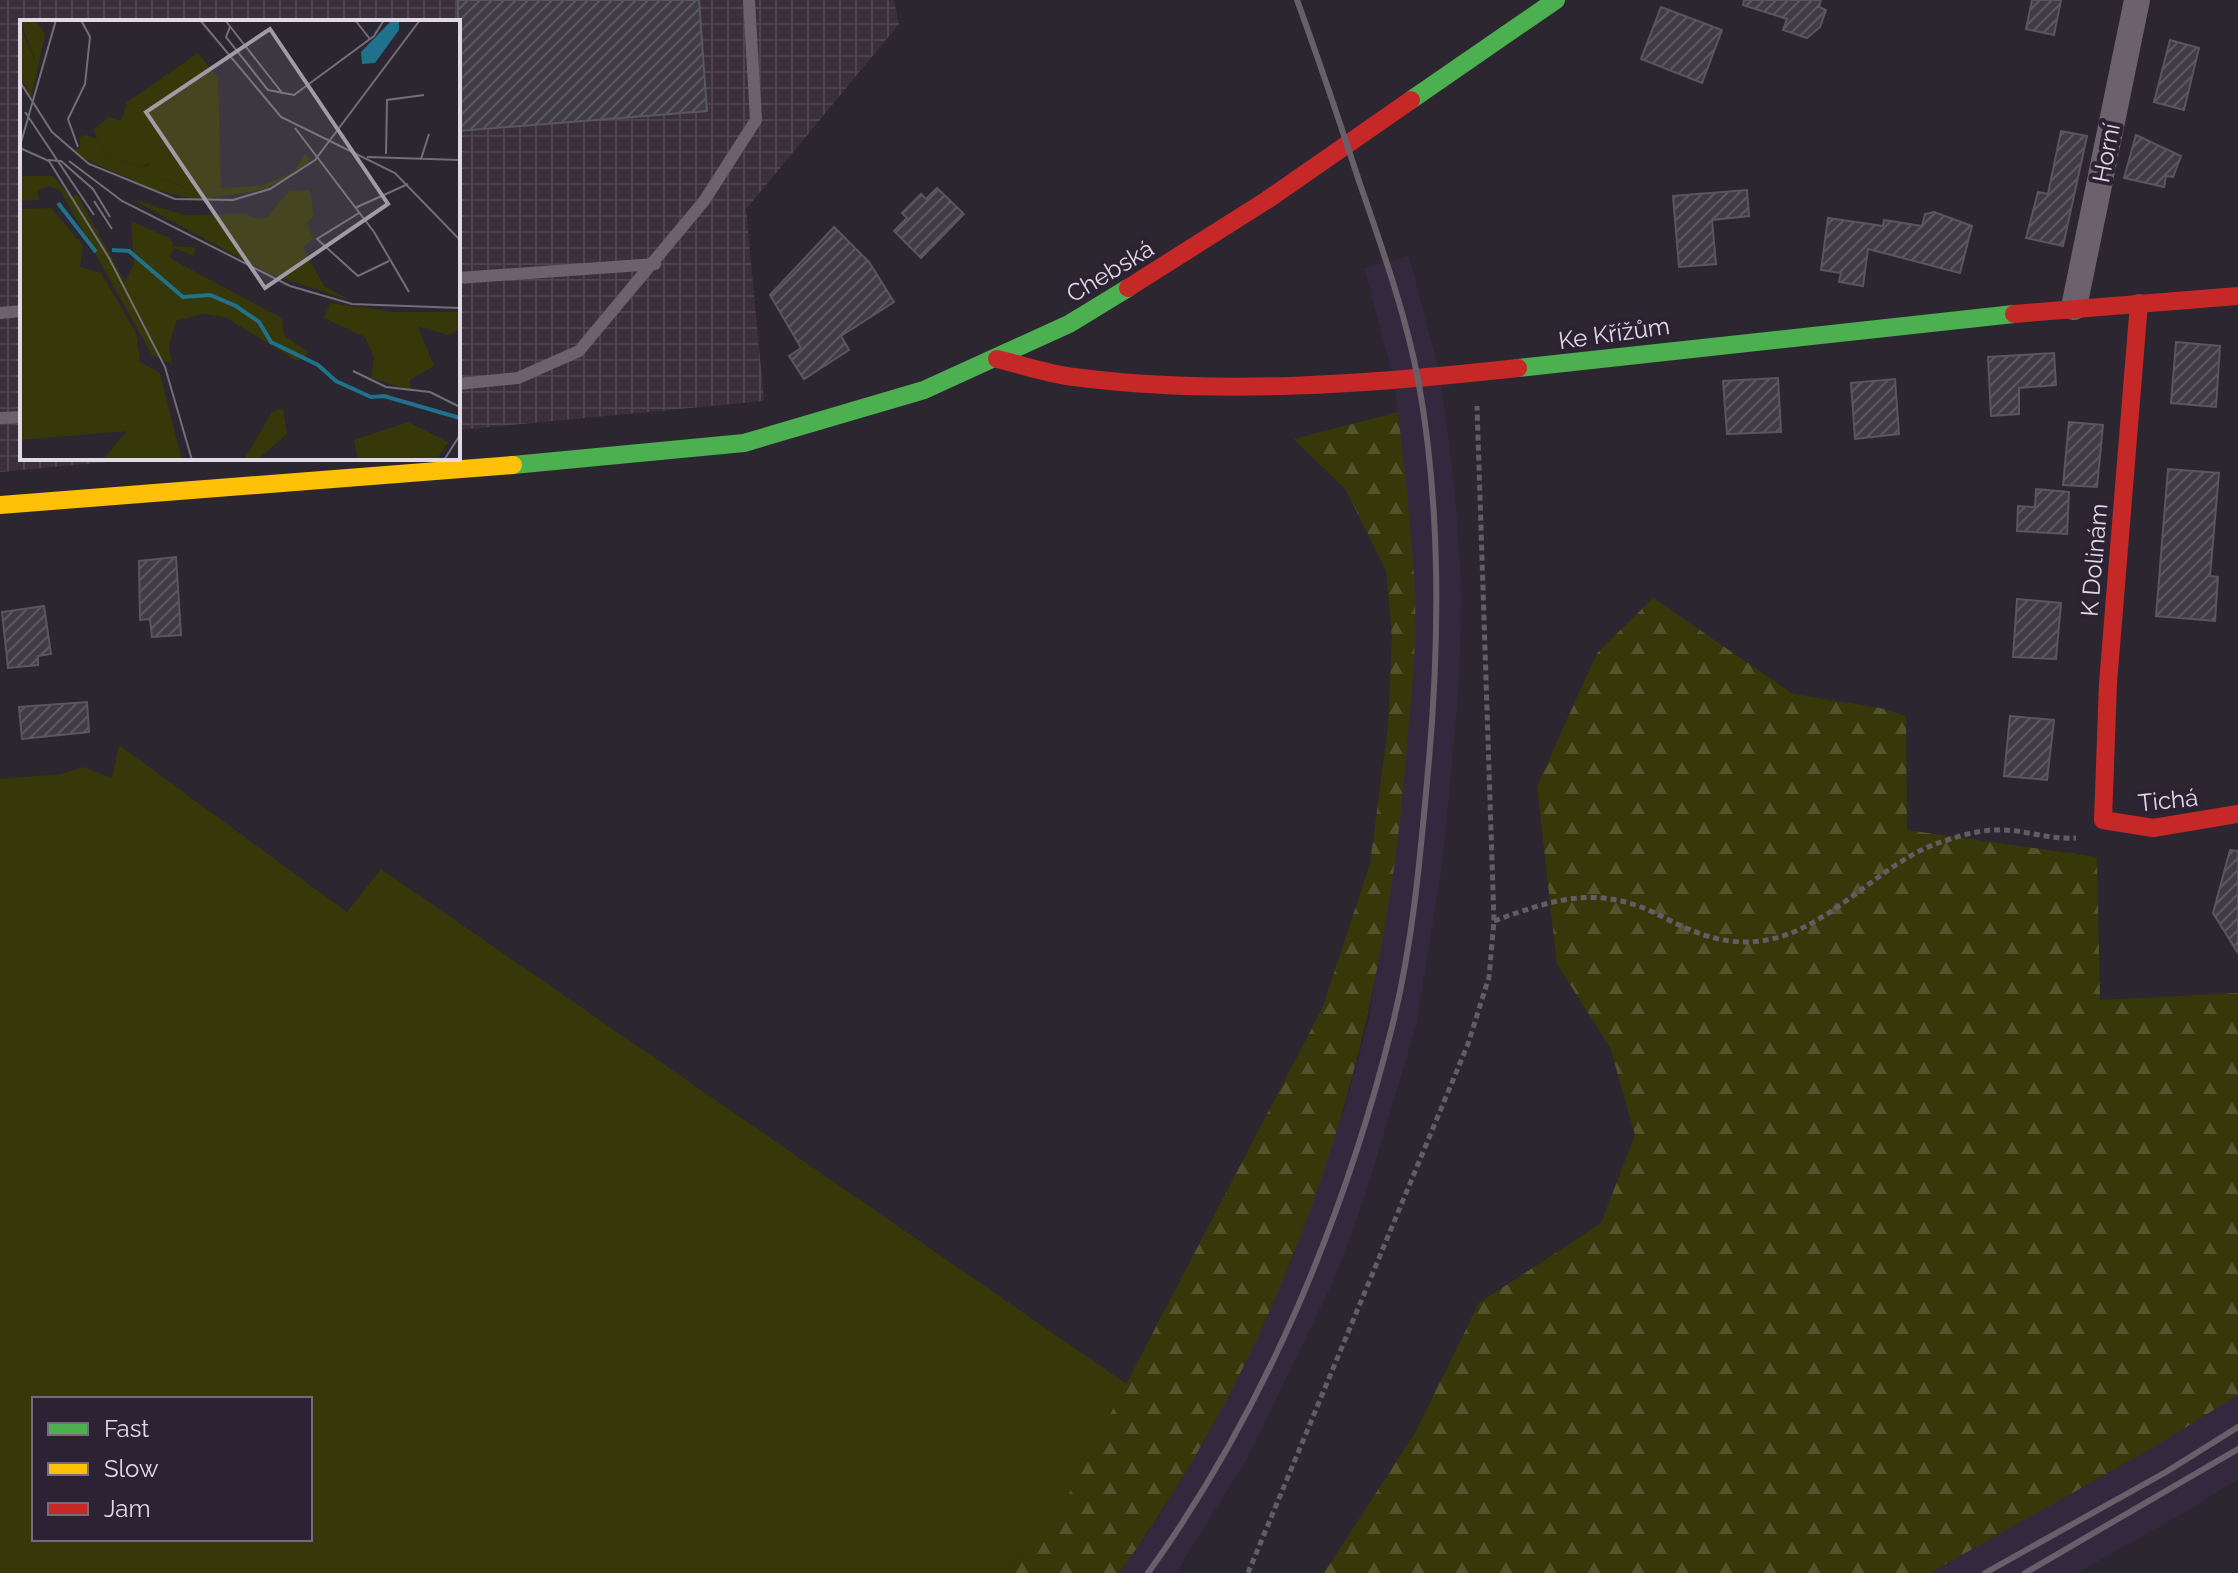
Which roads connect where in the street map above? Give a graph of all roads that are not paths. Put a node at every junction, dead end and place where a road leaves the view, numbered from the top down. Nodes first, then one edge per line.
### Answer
1 (749, 0) edge
2 (1556, 0) edge
3 (2137, 0) edge
4 (655, 264) junction
5 (460, 278) edge
6 (2238, 296) edge
7 (2139, 303) junction
8 (2074, 307) junction
9 (20, 311) edge
10 (0, 313) edge
11 (997, 359) junction
12 (460, 384) edge
13 (20, 417) edge
14 (0, 418) edge
15 (0, 505) edge
16 (2238, 814) edge
17 (2106, 821) joint

1 - 4 lane
2 - 11 street, Chebská
3 - 8 street, Horní
4 - 5 lane
4 - 12 lane
6 - 7 street, Ke Křížům
7 - 8 street, Ke Křížům
7 - 17 street, K Dolinám
8 - 11 street, Ke Křížům
9 - 10 lane
11 - 15 street, Chebská
13 - 14 lane
16 - 17 street, Tichá

